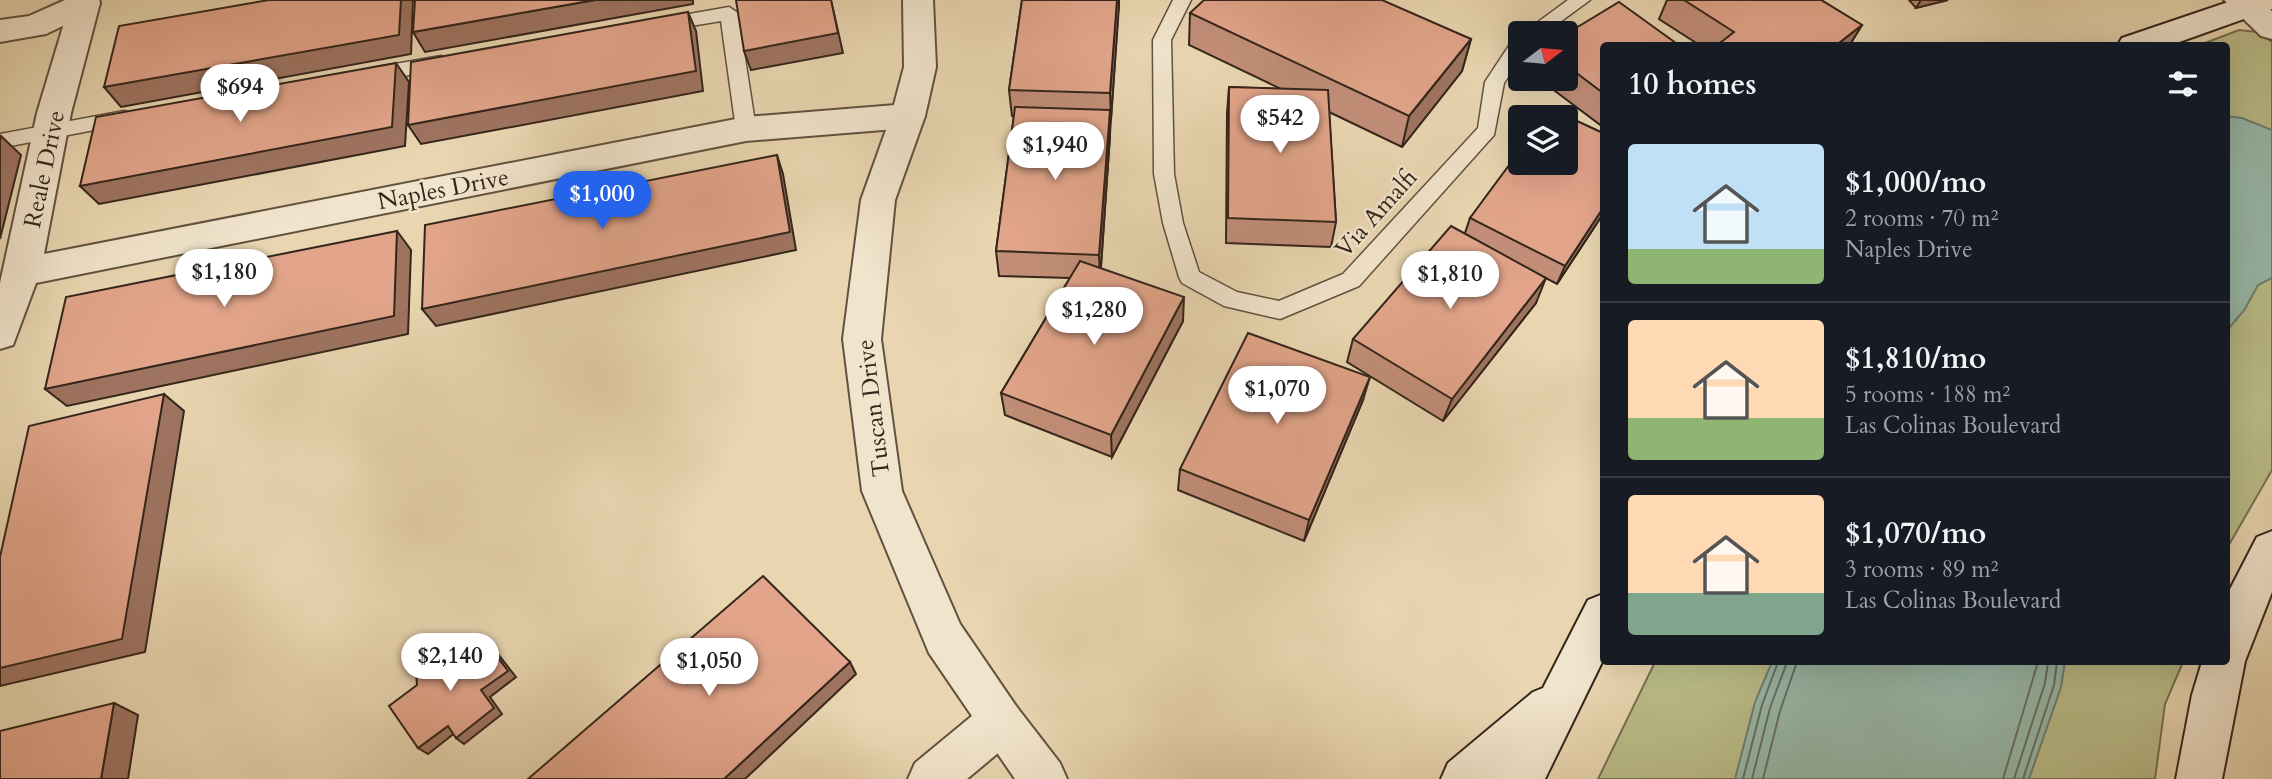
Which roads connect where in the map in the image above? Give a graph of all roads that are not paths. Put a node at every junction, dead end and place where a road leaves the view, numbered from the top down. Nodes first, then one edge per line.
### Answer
1 (29, 0) edge
2 (918, 0) edge
3 (1182, 0) edge
4 (1581, 0) edge
5 (82, 1) edge
6 (2250, 2) edge
7 (0, 5) edge
8 (728, 7) edge
9 (1550, 21) edge
10 (647, 27) edge
11 (2272, 29) edge
12 (0, 31) edge
13 (2144, 42) edge
14 (457, 60) edge
15 (1508, 63) edge
16 (349, 79) edge
17 (146, 114) edge
18 (908, 116) junction
19 (746, 129) junction
20 (51, 131) junction
21 (0, 141) edge
22 (22, 272) junction
23 (0, 334) edge
24 (2272, 550) edge
25 (1600, 620) edge
26 (2230, 644) edge
27 (2223, 665) edge
28 (1564, 694) junction
29 (1000, 722) junction
30 (932, 779) edge
31 (1044, 779) edge
32 (1464, 779) edge
33 (1521, 779) edge
34 (1549, 779) edge
35 (2199, 779) edge

1 - 7 street
2 - 18 street, Tuscan Drive
3 - 15 lane, Via Amalfi
4 - 9 lane
5 - 12 street
5 - 20 street, Reale Drive
6 - 11 street
6 - 13 street
8 - 10 lane
8 - 19 lane
14 - 16 lane
17 - 20 lane
18 - 19 street, Naples Drive
18 - 29 street, Tuscan Drive
19 - 22 street, Naples Drive
20 - 21 lane
20 - 22 street, Reale Drive
22 - 23 street, Reale Drive
24 - 26 street
25 - 28 street
27 - 35 street
28 - 32 street
28 - 33 street
28 - 34 street
29 - 30 street
29 - 31 street, Tuscan Drive

